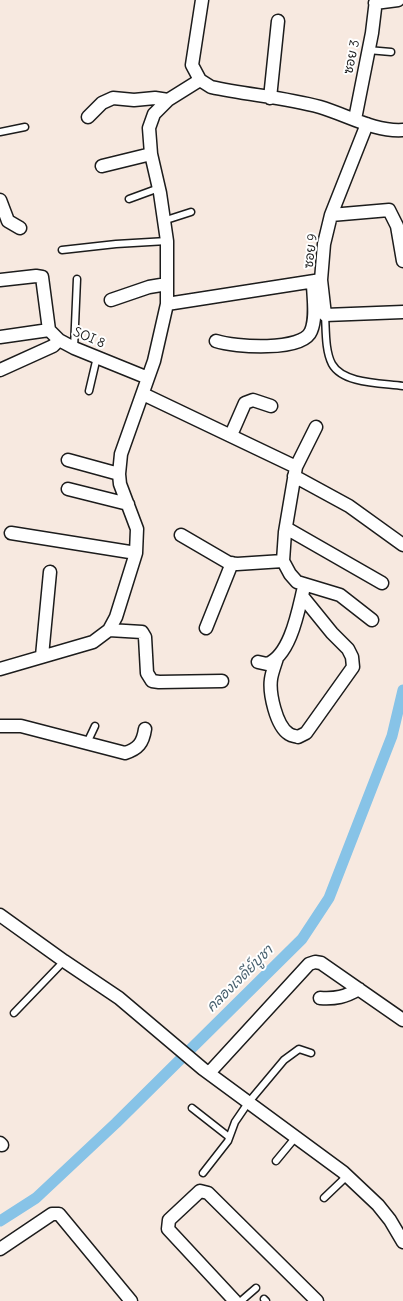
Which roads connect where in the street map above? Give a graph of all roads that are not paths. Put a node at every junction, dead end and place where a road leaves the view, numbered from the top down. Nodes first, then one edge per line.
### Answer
1 (202, 0) edge
2 (398, 0) edge
3 (375, 1) edge
4 (278, 21) dead end
5 (368, 50) junction
6 (391, 52) dead end
7 (200, 80) junction
8 (270, 98) junction
9 (168, 100) junction
10 (88, 117) dead end
11 (355, 119) junction
12 (367, 124) junction
13 (25, 127) dead end
14 (403, 130) edge
15 (0, 132) edge
16 (151, 154) junction
17 (102, 166) dead end
18 (159, 188) junction
19 (129, 199) dead end
20 (0, 200) edge
21 (191, 212) dead end
22 (330, 215) junction
23 (164, 221) junction
24 (20, 228) dead end
25 (167, 241) junction
26 (62, 250) dead end
27 (403, 261) edge
28 (77, 279) dead end
29 (0, 280) edge
30 (317, 281) junction
31 (166, 284) junction
32 (111, 300) dead end
33 (166, 304) junction
34 (403, 312) edge
35 (325, 315) junction
36 (49, 330) junction
37 (0, 337) edge
38 (59, 340) junction
39 (216, 342) dead end
40 (74, 348) junction
41 (98, 357) junction
42 (0, 370) edge
43 (148, 378) junction
44 (403, 386) edge
45 (89, 391) dead end
46 (143, 394) junction
47 (271, 406) dead end
48 (316, 427) dead end
49 (230, 435) junction
50 (68, 460) dead end
51 (295, 472) junction
52 (119, 474) junction
53 (68, 489) dead end
54 (128, 504) junction
55 (286, 528) junction
56 (11, 533) dead end
57 (181, 535) dead end
58 (403, 544) edge
59 (136, 553) junction
60 (283, 561) junction
61 (232, 563) junction
62 (50, 572) dead end
63 (382, 583) dead end
64 (303, 590) junction
65 (372, 620) dead end
66 (206, 628) dead end
67 (108, 630) junction
68 (42, 656) junction
69 (277, 658) junction
70 (258, 662) dead end
71 (0, 669) edge
72 (222, 681) dead end
73 (0, 726) edge
74 (95, 726) dead end
75 (145, 729) dead end
76 (87, 742) junction
77 (1, 919) edge
78 (64, 962) junction
79 (359, 989) junction
80 (320, 998) dead end
81 (14, 1013) dead end
82 (403, 1020) edge
83 (311, 1053) dead end
84 (206, 1071) junction
85 (248, 1103) junction
86 (192, 1108) dead end
87 (229, 1136) junction
88 (295, 1138) junction
89 (276, 1161) dead end
90 (203, 1173) dead end
91 (347, 1176) junction
92 (324, 1198) dead end
93 (403, 1242) edge
94 (0, 1249) edge
95 (256, 1288) dead end
96 (131, 1301) edge
97 (235, 1301) edge
98 (241, 1301) edge
99 (317, 1301) edge

1 - 7 street
2 - 3 street
3 - 5 street, ซอย 3
4 - 8 street
5 - 6 lane
5 - 11 street, ซอย 3
7 - 8 street
7 - 9 street
8 - 11 street
9 - 10 street
9 - 16 street
11 - 12 street
12 - 14 street
12 - 22 street, ซอย 9
13 - 15 lane
16 - 17 street
16 - 18 street
18 - 19 lane
18 - 23 street
20 - 24 street
21 - 23 lane
22 - 27 street
22 - 30 street, ซอย 9
23 - 25 street
25 - 26 lane
25 - 31 street
28 - 40 lane
29 - 36 street
30 - 33 street, ซอย 9
30 - 35 street
30 - 39 street
31 - 32 street
31 - 33 street
33 - 43 street
34 - 35 street
35 - 44 lane
36 - 37 street
36 - 38 street
38 - 40 street, SOI 8
38 - 42 street, SOI 8
40 - 41 street, SOI 8
41 - 43 street, SOI 8
41 - 45 lane
43 - 46 street
46 - 49 street
46 - 52 street
47 - 49 street
48 - 51 street
49 - 51 street
50 - 52 street
51 - 55 street
51 - 58 street
52 - 54 street
53 - 54 street
54 - 59 street
55 - 60 street
55 - 63 street
56 - 59 street
57 - 61 street
59 - 67 street
60 - 61 street
60 - 64 street
61 - 66 street
62 - 68 street
64 - 65 street
64 - 69 street
64 - 69 street
67 - 68 street
67 - 72 street
68 - 71 street
69 - 70 street
73 - 76 street
74 - 76 lane
75 - 76 street
77 - 78 street
78 - 81 lane
78 - 84 street
79 - 80 street
79 - 82 street
79 - 84 street
83 - 85 lane
84 - 85 street
85 - 87 lane
85 - 88 street
86 - 87 lane
87 - 90 lane
88 - 89 lane
88 - 91 street
91 - 92 lane
91 - 93 street
94 - 96 street
95 - 98 lane
97 - 99 street

